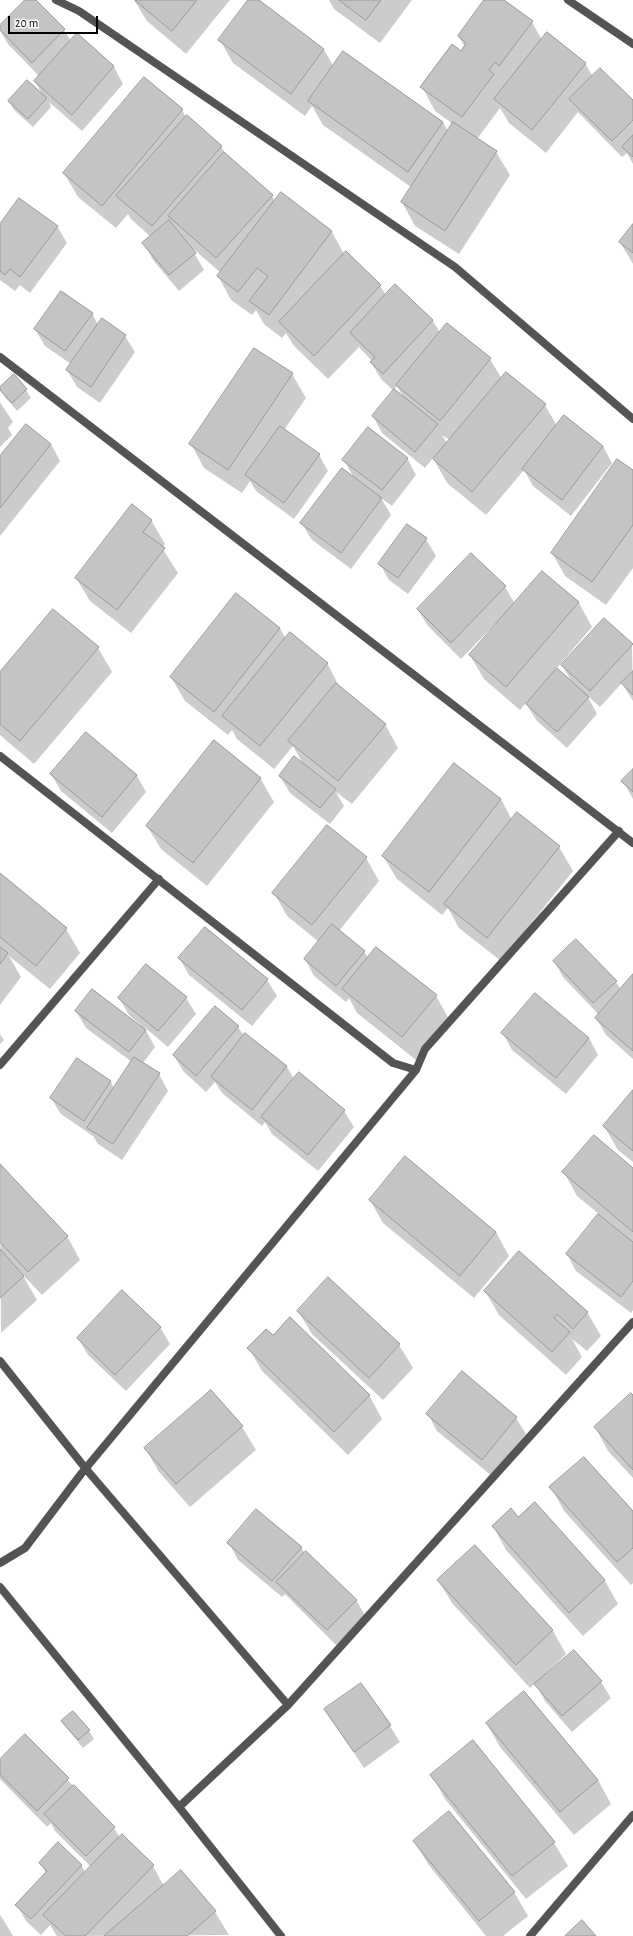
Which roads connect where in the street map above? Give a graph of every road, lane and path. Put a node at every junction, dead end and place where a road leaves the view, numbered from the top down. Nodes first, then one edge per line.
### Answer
1 (56, 0) edge
2 (568, 0) edge
3 (633, 44) edge
4 (0, 357) edge
5 (633, 419) edge
6 (0, 756) edge
7 (619, 831) junction
8 (633, 843) edge
9 (159, 879) junction
10 (0, 1065) edge
11 (416, 1070) junction
12 (633, 1322) edge
13 (0, 1361) edge
14 (86, 1469) junction
15 (0, 1563) edge
16 (0, 1587) edge
17 (288, 1705) junction
18 (179, 1806) junction
19 (633, 1816) edge
20 (281, 1936) edge
21 (530, 1936) edge

1 - 5 street
2 - 3 street
4 - 7 street
6 - 9 street
7 - 8 street
7 - 11 street
9 - 10 street
9 - 11 street
11 - 14 street
12 - 17 street
13 - 14 street
14 - 15 street
14 - 17 street
16 - 18 street
17 - 18 street
18 - 20 street
19 - 21 street

